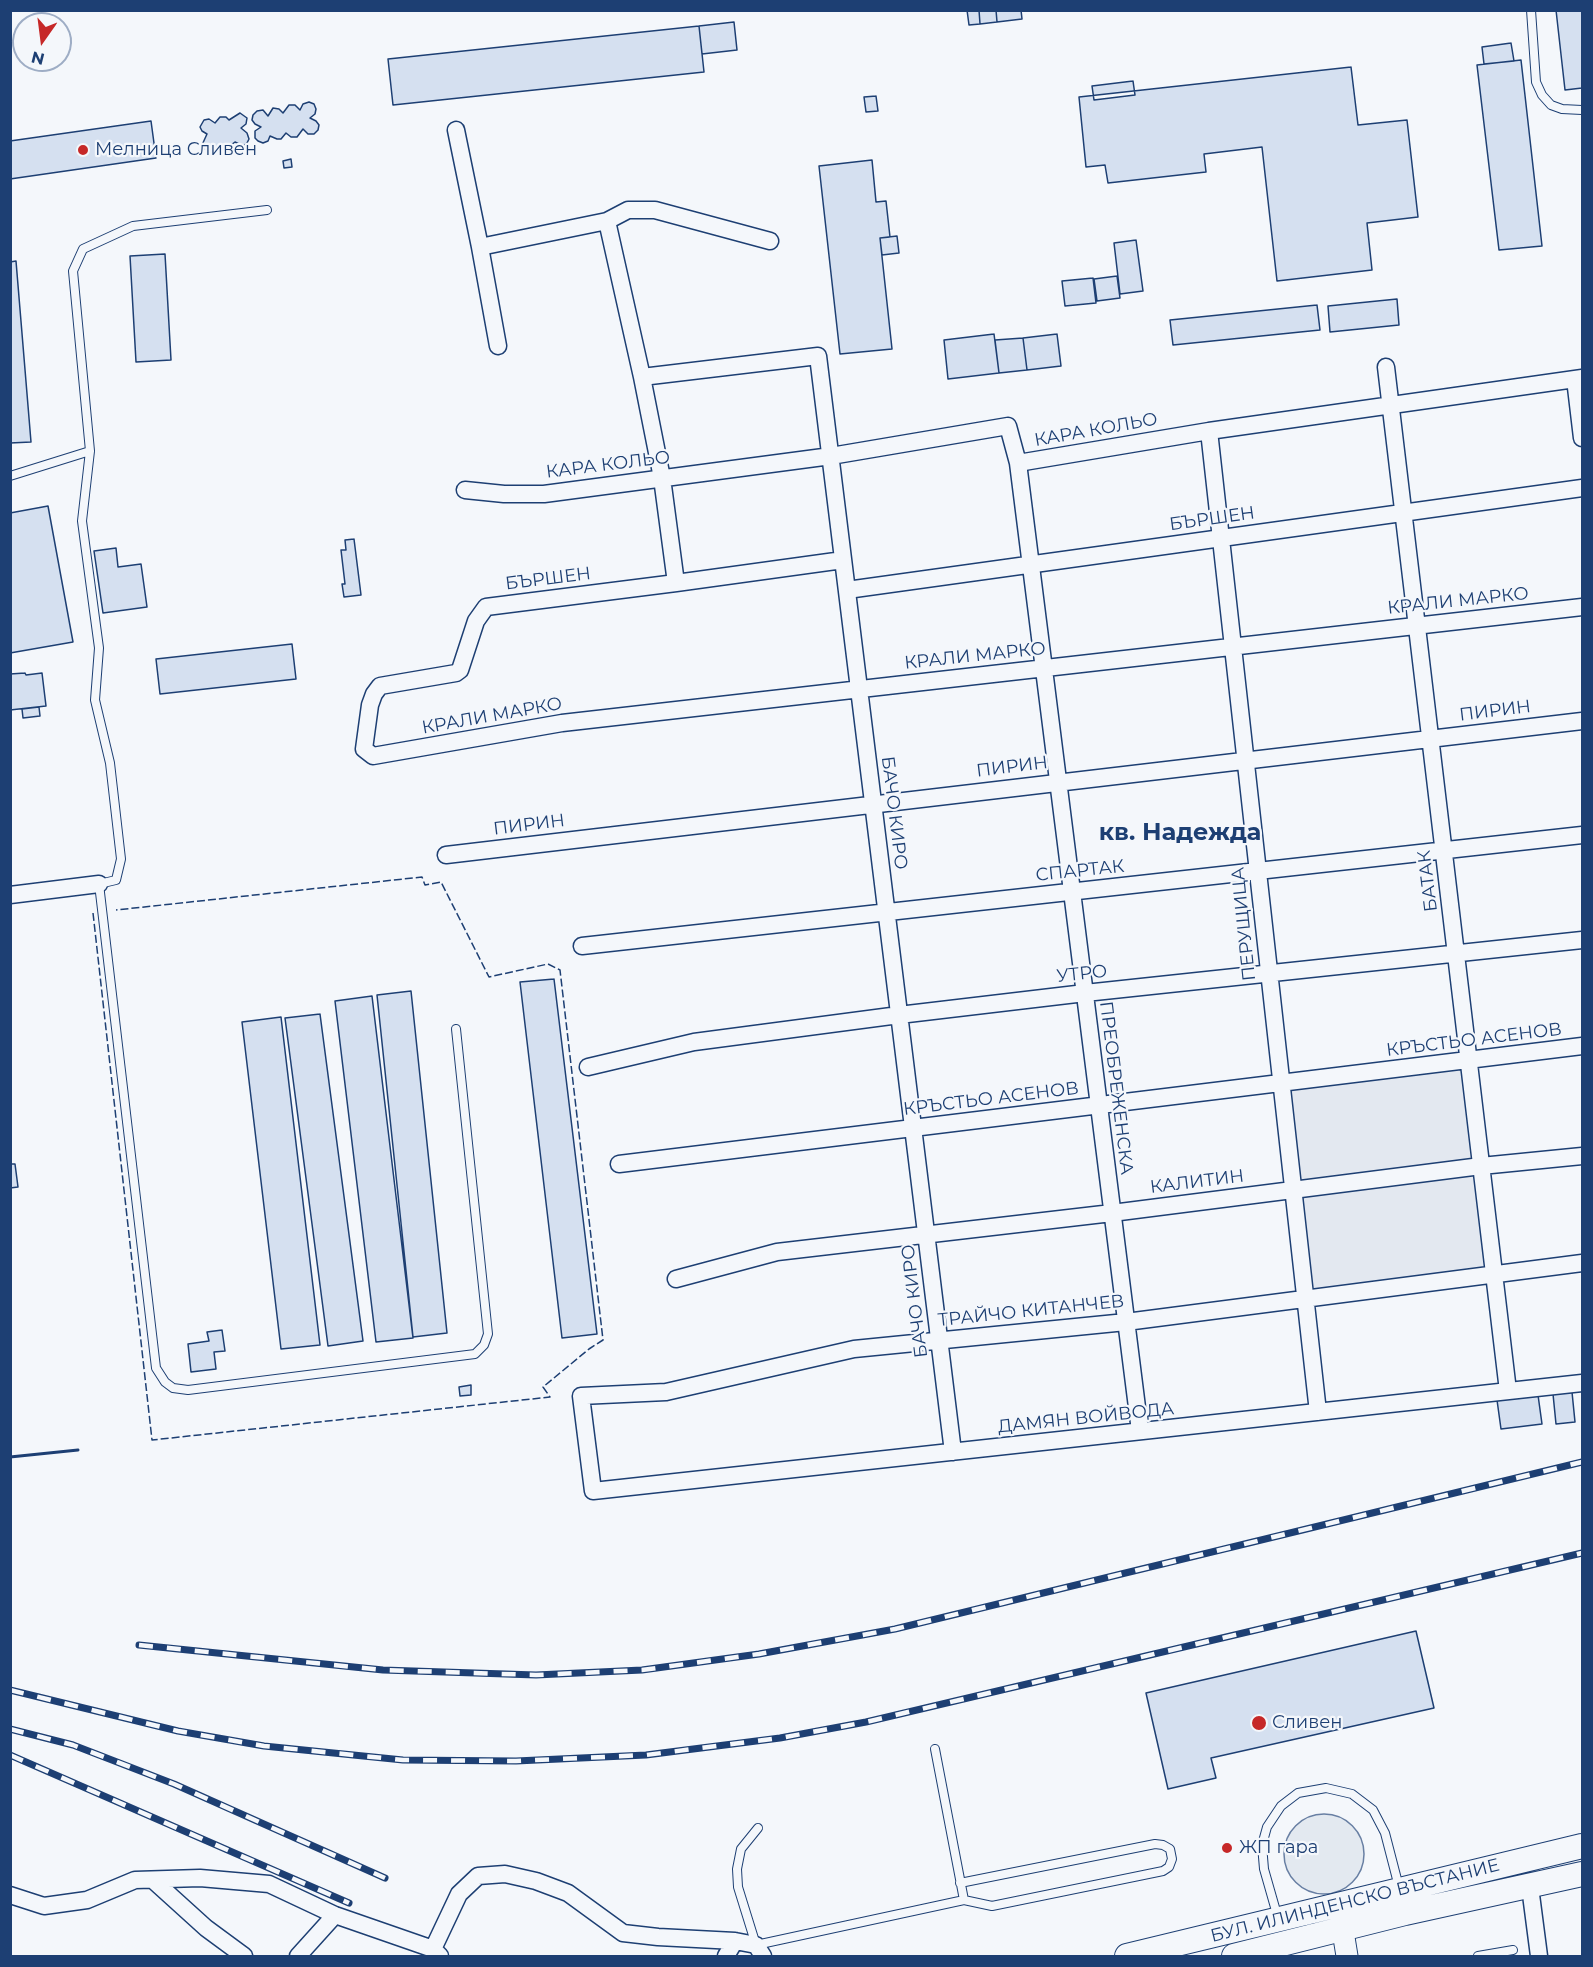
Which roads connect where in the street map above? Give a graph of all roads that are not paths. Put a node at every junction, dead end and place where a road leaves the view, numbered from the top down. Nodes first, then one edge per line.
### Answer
1 (1531, 10) edge
2 (1582, 110) edge
3 (456, 130) dead end
4 (267, 210) dead end
5 (607, 221) junction
6 (770, 241) dead end
7 (480, 246) junction
8 (498, 346) dead end
9 (1386, 367) dead end
10 (642, 377) junction
11 (1579, 378) edge
12 (1390, 406) junction
13 (1209, 431) junction
14 (1582, 438) edge
15 (90, 451) junction
16 (831, 456) junction
17 (1018, 463) junction
18 (10, 476) edge
19 (662, 478) junction
20 (1582, 488) edge
21 (465, 490) dead end
22 (1403, 513) junction
23 (1221, 538) junction
24 (843, 560) junction
25 (1030, 564) junction
26 (676, 583) junction
27 (847, 590) junction
28 (1582, 607) edge
29 (1417, 625) junction
30 (1233, 646) junction
31 (1044, 668) junction
32 (859, 689) junction
33 (1582, 721) edge
34 (1430, 738) junction
35 (373, 756) joint
36 (1246, 760) junction
37 (1058, 781) junction
38 (873, 803) junction
39 (1582, 835) edge
40 (1444, 850) junction
41 (446, 855) dead end
42 (1258, 871) junction
43 (99, 884) junction
44 (1072, 891) junction
45 (10, 895) edge
46 (887, 912) junction
47 (1582, 940) edge
48 (582, 946) dead end
49 (1456, 955) junction
50 (1269, 975) junction
51 (1085, 993) junction
52 (899, 1015) junction
53 (456, 1029) dead end
54 (1582, 1046) edge
55 (1469, 1060) junction
56 (588, 1066) dead end
57 (1281, 1083) junction
58 (1099, 1105) junction
59 (913, 1128) junction
60 (1582, 1156) edge
61 (619, 1164) dead end
62 (1481, 1166) junction
63 (1293, 1190) junction
64 (1112, 1213) junction
65 (926, 1234) junction
66 (1582, 1263) edge
67 (1494, 1274) junction
68 (676, 1279) dead end
69 (1306, 1299) junction
70 (1126, 1322) junction
71 (939, 1340) junction
72 (1582, 1383) edge
73 (1508, 1391) junction
74 (1318, 1412) junction
75 (1140, 1431) junction
76 (953, 1452) junction
77 (593, 1491) joint
78 (935, 1749) dead end
79 (758, 1828) dead end
80 (1582, 1846) edge
81 (1582, 1874) edge
82 (153, 1880) junction
83 (960, 1884) junction
84 (1530, 1887) junction
85 (10, 1895) edge
86 (964, 1900) junction
87 (1402, 1901) junction
88 (1338, 1904) junction
89 (335, 1915) junction
90 (1343, 1929) junction
91 (1281, 1931) junction
92 (735, 1941) junction
93 (1513, 1950) dead end
94 (759, 1951) edge
95 (437, 1953) edge
96 (244, 1956) edge
97 (298, 1956) edge
98 (726, 1956) edge
99 (1127, 1956) edge
100 (1234, 1956) edge
101 (1347, 1956) edge
102 (1478, 1956) edge
103 (1539, 1956) edge

1 - 2 lane
3 - 7 street
4 - 15 lane
5 - 6 street
5 - 7 street
5 - 10 street
7 - 8 street
9 - 12 street, БАТАК
10 - 16 street, БАЧО КИРО
10 - 19 street
11 - 12 street, КАРА КОЛЬО
11 - 14 street
12 - 13 street, КАРА КОЛЬО
12 - 22 street, БАТАК
13 - 17 street, КАРА КОЛЬО
13 - 23 street, ПЕРУЩИЦА
15 - 18 lane
15 - 43 lane
16 - 17 street, КАРА КОЛЬО
16 - 19 street, КАРА КОЛЬО
16 - 24 street, БАЧО КИРО
17 - 25 street, ПРЕОБРЕЖЕНСКА
19 - 21 street, КАРА КОЛЬО
19 - 26 street
20 - 22 street, БЪРШЕН
22 - 23 street, БЪРШЕН
22 - 29 street, БАТАК
23 - 25 street, БЪРШЕН
23 - 30 street, ПЕРУЩИЦА
24 - 26 street, БЪРШЕН
24 - 27 street, БАЧО КИРО
25 - 27 street, БЪРШЕН
25 - 31 street, ПРЕОБРЕЖЕНСКА
26 - 35 street, БЪРШЕН
27 - 32 street, БАЧО КИРО
28 - 29 street, КРАЛИ МАРКО
29 - 30 street, КРАЛИ МАРКО
29 - 34 street, БАТАК
30 - 31 street, КРАЛИ МАРКО
30 - 36 street, ПЕРУЩИЦА
31 - 32 street, КРАЛИ МАРКО
31 - 37 street, ПРЕОБРЕЖЕНСКА
32 - 35 street, КРАЛИ МАРКО
32 - 38 street, БАЧО КИРО
33 - 34 street, ПИРИН
34 - 36 street, ПИРИН
34 - 40 street, БАТАК
36 - 37 street, ПИРИН
36 - 42 street, ПЕРУЩИЦА
37 - 38 street, ПИРИН
37 - 44 street, ПРЕОБРЕЖЕНСКА
38 - 41 street, ПИРИН
38 - 46 street, БАЧО КИРО
39 - 40 street, СПАРТАК
40 - 42 street, СПАРТАК
40 - 49 street, БАТАК
42 - 44 street, СПАРТАК
42 - 50 street, ПЕРУЩИЦА
43 - 45 street
43 - 53 lane
44 - 46 street, СПАРТАК
44 - 51 street, ПРЕОБРЕЖЕНСКА
46 - 48 street, СПАРТАК
46 - 52 street, БАЧО КИРО
47 - 49 street, УТРО
49 - 50 street, УТРО
49 - 55 street, БАТАК
50 - 51 street, УТРО
50 - 57 street, ПЕРУЩИЦА
51 - 52 street, УТРО
51 - 58 street, ПРЕОБРЕЖЕНСКА
52 - 56 street, УТРО
52 - 59 street, БАЧО КИРО
54 - 55 street, КРЪСТЬО АСЕНОВ
55 - 57 street, КРЪСТЬО АСЕНОВ
55 - 62 street, БАТАК
57 - 58 street, КРЪСТЬО АСЕНОВ
57 - 63 street, ПЕРУЩИЦА
58 - 59 street, КРЪСТЬО АСЕНОВ
58 - 64 street, ПРЕОБРЕЖЕНСКА
59 - 61 street, КРЪСТЬО АСЕНОВ
59 - 65 street, БАЧО КИРО
60 - 62 street, КАЛИТИН
62 - 63 street, КАЛИТИН
62 - 67 street, БАТАК
63 - 64 street, КАЛИТИН
63 - 69 street, ПЕРУЩИЦА
64 - 65 street, КАЛИТИН
64 - 70 street, ПРЕОБРЕЖЕНСКА
65 - 68 street, КАЛИТИН
65 - 71 street, БАЧО КИРО
66 - 67 street, ТРАЙЧО КИТАНЧЕВ
67 - 69 street, ТРАЙЧО КИТАНЧЕВ
67 - 73 street, БАТАК
69 - 70 street, ТРАЙЧО КИТАНЧЕВ
69 - 74 street, ПЕРУЩИЦА
70 - 71 street, ТРАЙЧО КИТАНЧЕВ
70 - 75 street, ПРЕОБРЕЖЕНСКА
71 - 76 street, БАЧО КИРО
71 - 77 street, ТРАЙЧО КИТАНЧЕВ
72 - 73 street, ДАМЯН ВОЙВОДА
73 - 74 street, ДАМЯН ВОЙВОДА
74 - 75 street, ДАМЯН ВОЙВОДА
75 - 76 street, ДАМЯН ВОЙВОДА
76 - 77 street, ДАМЯН ВОЙВОДА
78 - 83 lane
79 - 94 lane
80 - 87 main road, БУЛ. ИЛИНДЕНСКО ВЪСТАНИЕ
81 - 84 main road, БУЛ. ИЛИНДЕНСКО ВЪСТАНИЕ
82 - 85 street
82 - 89 street
82 - 96 street
83 - 86 lane
83 - 86 lane
84 - 87 main road, БУЛ. ИЛИНДЕНСКО ВЪСТАНИЕ
84 - 103 street
86 - 94 lane
87 - 88 main road, БУЛ. ИЛИНДЕНСКО ВЪСТАНИЕ
87 - 90 main road, БУЛ. ИЛИНДЕНСКО ВЪСТАНИЕ
87 - 91 lane
88 - 90 street
88 - 91 main road, БУЛ. ИЛИНДЕНСКО ВЪСТАНИЕ
89 - 95 street
89 - 97 street
90 - 91 main road, БУЛ. ИЛИНДЕНСКО ВЪСТАНИЕ
90 - 101 street
91 - 99 main road, БУЛ. ИЛИНДЕНСКО ВЪСТАНИЕ
91 - 100 main road, БУЛ. ИЛИНДЕНСКО ВЪСТАНИЕ
92 - 94 street
92 - 95 street
92 - 98 street
93 - 102 lane

